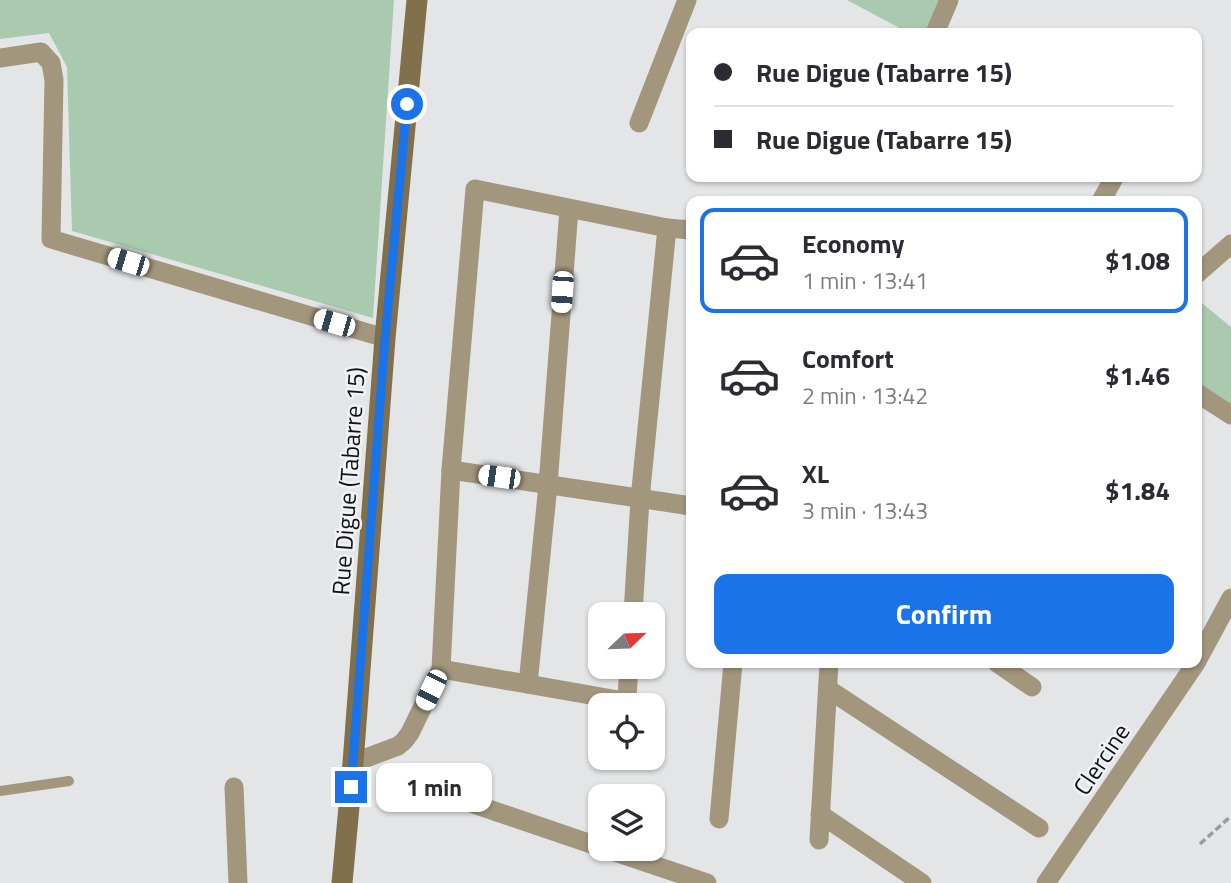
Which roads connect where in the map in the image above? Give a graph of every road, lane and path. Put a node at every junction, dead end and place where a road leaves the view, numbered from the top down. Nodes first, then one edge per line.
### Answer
1 (417, 0) edge
2 (687, 0) edge
3 (949, 0) edge
4 (937, 28) edge
5 (0, 58) edge
6 (639, 123) dead end
7 (569, 209) junction
8 (667, 228) junction
9 (686, 230) edge
10 (1231, 244) edge
11 (1202, 270) edge
12 (385, 338) junction
13 (1202, 396) edge
14 (1231, 415) edge
15 (451, 470) junction
16 (548, 485) junction
17 (640, 499) junction
18 (686, 505) edge
19 (1231, 598) edge
20 (633, 602) edge
21 (1202, 651) edge
22 (733, 668) edge
23 (830, 668) edge
24 (1004, 668) edge
25 (1192, 668) edge
26 (441, 669) junction
27 (628, 679) edge
28 (528, 684) junction
29 (1032, 687) dead end
30 (828, 689) junction
31 (353, 763) junction
32 (69, 781) dead end
33 (418, 785) dead end
34 (234, 787) dead end
35 (0, 791) edge
36 (820, 814) junction
37 (1231, 816) edge
38 (719, 820) dead end
39 (1039, 828) dead end
40 (819, 840) dead end
41 (588, 843) edge
42 (1200, 844) dead end
43 (642, 861) edge
44 (238, 883) edge
45 (342, 883) edge
46 (707, 883) edge
47 (922, 883) edge
48 (1046, 883) edge

1 - 12 street, Rue Digue (Tabarre 15)
2 - 6 street
3 - 4 street
5 - 12 street
7 - 8 street
7 - 15 street
7 - 16 street
8 - 9 street
8 - 17 street
10 - 11 street
12 - 31 street, Rue Digue (Tabarre 15)
13 - 14 street
15 - 16 street
15 - 26 street
16 - 17 street
16 - 28 street
17 - 18 street
17 - 20 street
19 - 21 street, Clercine
22 - 38 street
23 - 30 street
24 - 29 street
25 - 48 street, Clercine
26 - 28 street
26 - 31 street
27 - 28 street
30 - 36 street
30 - 39 street
31 - 45 street, Rue Digue (Tabarre 15)
32 - 35 lane
33 - 41 street
34 - 44 street
36 - 40 street
36 - 47 street
37 - 42 path
43 - 46 street

